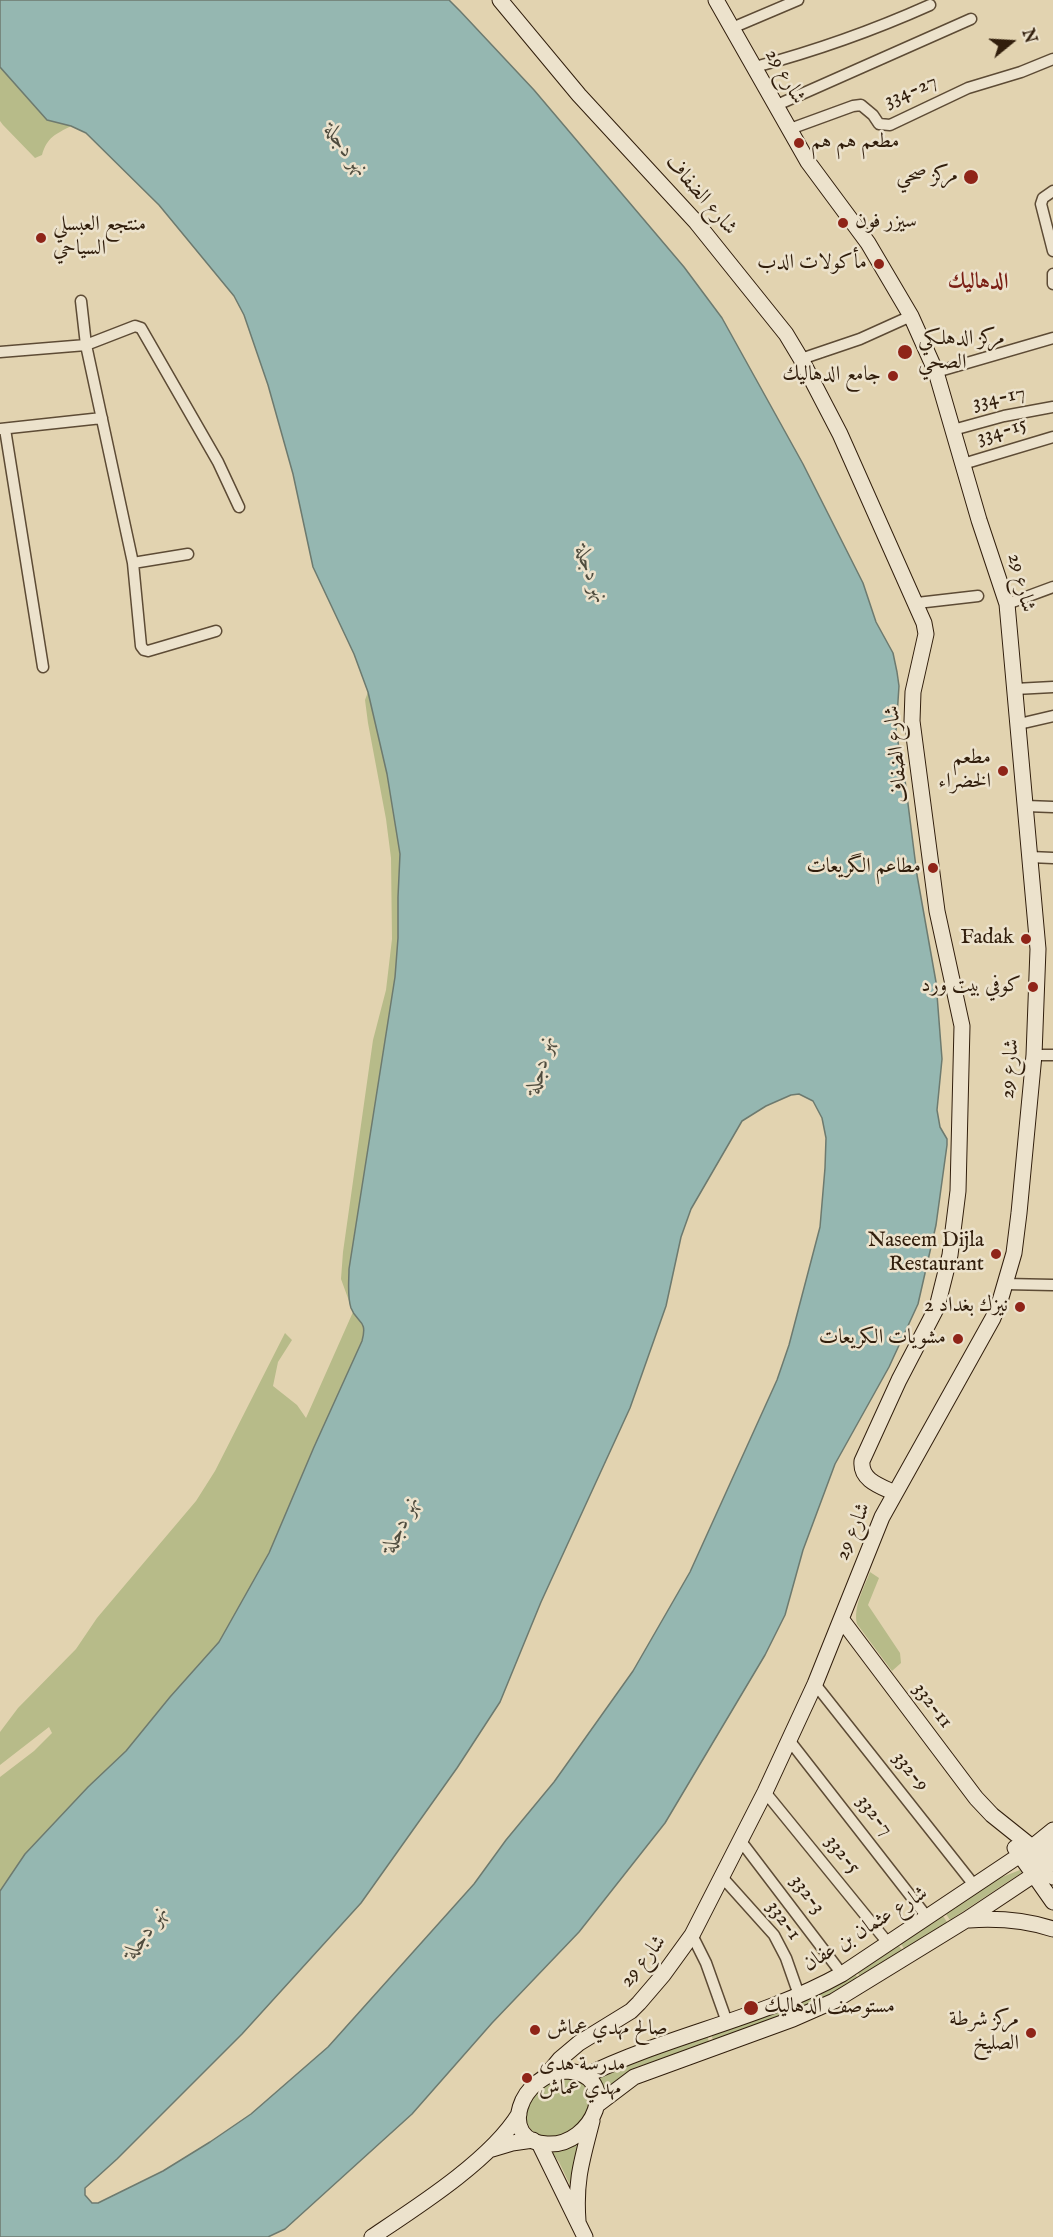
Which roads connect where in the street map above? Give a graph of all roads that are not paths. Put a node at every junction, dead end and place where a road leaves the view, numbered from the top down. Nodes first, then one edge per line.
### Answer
1 (500, 0) edge
2 (716, 0) edge
3 (798, 0) edge
4 (930, 5) dead end
5 (971, 20) dead end
6 (732, 28) junction
7 (1053, 59) edge
8 (755, 67) junction
9 (777, 105) junction
10 (790, 129) junction
11 (1053, 191) edge
12 (1053, 251) edge
13 (1053, 274) edge
14 (1053, 284) edge
15 (81, 301) dead end
16 (910, 316) junction
17 (1053, 338) edge
18 (86, 345) junction
19 (0, 352) edge
20 (801, 359) junction
21 (936, 372) junction
22 (1053, 407) edge
23 (102, 418) junction
24 (3, 429) edge
25 (953, 430) junction
26 (1053, 437) edge
27 (963, 464) junction
28 (239, 507) dead end
29 (188, 554) dead end
30 (133, 562) junction
31 (1053, 587) edge
32 (978, 596) dead end
33 (917, 603) junction
34 (1007, 604) junction
35 (216, 631) dead end
36 (44, 668) dead end
37 (1053, 687) edge
38 (1015, 689) junction
39 (1053, 716) edge
40 (1019, 724) junction
41 (1026, 806) junction
42 (1053, 807) edge
43 (1030, 857) junction
44 (1053, 858) edge
45 (1045, 949) edge
46 (1034, 1054) junction
47 (1053, 1055) edge
48 (1005, 1284) junction
49 (1053, 1285) edge
50 (895, 1493) junction
51 (842, 1620) junction
52 (815, 1684) junction
53 (789, 1740) junction
54 (765, 1792) junction
55 (1053, 1830) edge
56 (740, 1840) junction
57 (1053, 1846) edge
58 (1026, 1851) junction
59 (1046, 1868) edge
60 (722, 1877) junction
61 (975, 1885) junction
62 (1053, 1902) edge
63 (927, 1917) junction
64 (966, 1920) junction
65 (1053, 1929) edge
66 (692, 1935) junction
67 (888, 1943) junction
68 (842, 1974) junction
69 (799, 1995) junction
70 (727, 2022) junction
71 (579, 2043) junction
72 (583, 2075) junction
73 (546, 2076) junction
74 (595, 2110) junction
75 (519, 2114) junction
76 (536, 2142) junction
77 (489, 2150) junction
78 (578, 2221) junction
79 (372, 2237) edge
80 (585, 2237) edge

1 - 20 street, شارع الضفاف
2 - 6 street, شارع 29
3 - 6 street
4 - 8 street
5 - 9 street
6 - 8 street, شارع 29
7 - 10 street, 334-27
8 - 9 street, شارع 29
9 - 10 street, شارع 29
10 - 16 street, شارع 29
11 - 12 street
13 - 14 street
15 - 18 street
16 - 20 street
16 - 21 street, شارع 29
17 - 21 street
18 - 19 street
18 - 23 street
18 - 28 street
20 - 33 street, شارع الضفاف
21 - 25 street, شارع 29
22 - 25 street, 334-17
23 - 24 street
23 - 30 street
24 - 36 street
25 - 27 street, شارع 29
26 - 27 street, 334-15
27 - 34 street, شارع 29
29 - 30 street
30 - 35 street
31 - 34 street
32 - 33 street
33 - 50 street, شارع الضفاف
34 - 38 street, شارع 29
37 - 38 street
38 - 40 street, شارع 29
39 - 40 street
40 - 41 street, شارع 29
41 - 42 street
41 - 43 street, شارع 29
43 - 44 street
43 - 45 street, شارع 29
45 - 46 street, شارع 29
46 - 47 street
46 - 48 street, شارع 29
48 - 49 street
48 - 50 street, شارع 29
50 - 51 street, شارع 29
51 - 52 street, شارع 29
51 - 58 street, 332-11
52 - 53 street, شارع 29
52 - 61 street, 332-9
53 - 54 street, شارع 29
53 - 63 street, 332-7
54 - 56 street, شارع 29
54 - 67 street, 332-5
55 - 58 street, شارع عثمان بن عفان
56 - 60 street, شارع 29
56 - 68 street, 332-3
57 - 59 street, شارع عثمان بن عفان
58 - 59 street, 332-11
58 - 61 street, شارع عثمان بن عفان
59 - 62 street, 332-11
59 - 64 street, شارع عثمان بن عفان
60 - 66 street, شارع 29
60 - 69 street, 332-1
61 - 63 street, شارع عثمان بن عفان
63 - 67 street, شارع عثمان بن عفان
64 - 65 street
64 - 74 street, شارع عثمان بن عفان
66 - 70 street
66 - 71 street, شارع 29
67 - 68 street, شارع عثمان بن عفان
68 - 69 street, شارع عثمان بن عفان
69 - 70 street, شارع عثمان بن عفان
70 - 72 street, شارع عثمان بن عفان
71 - 72 street
71 - 73 street, شارع 29
72 - 73 street
72 - 74 street
73 - 75 street
74 - 76 street
74 - 78 street
75 - 76 street
75 - 77 street
76 - 77 street
76 - 78 street
77 - 79 street
78 - 80 street

